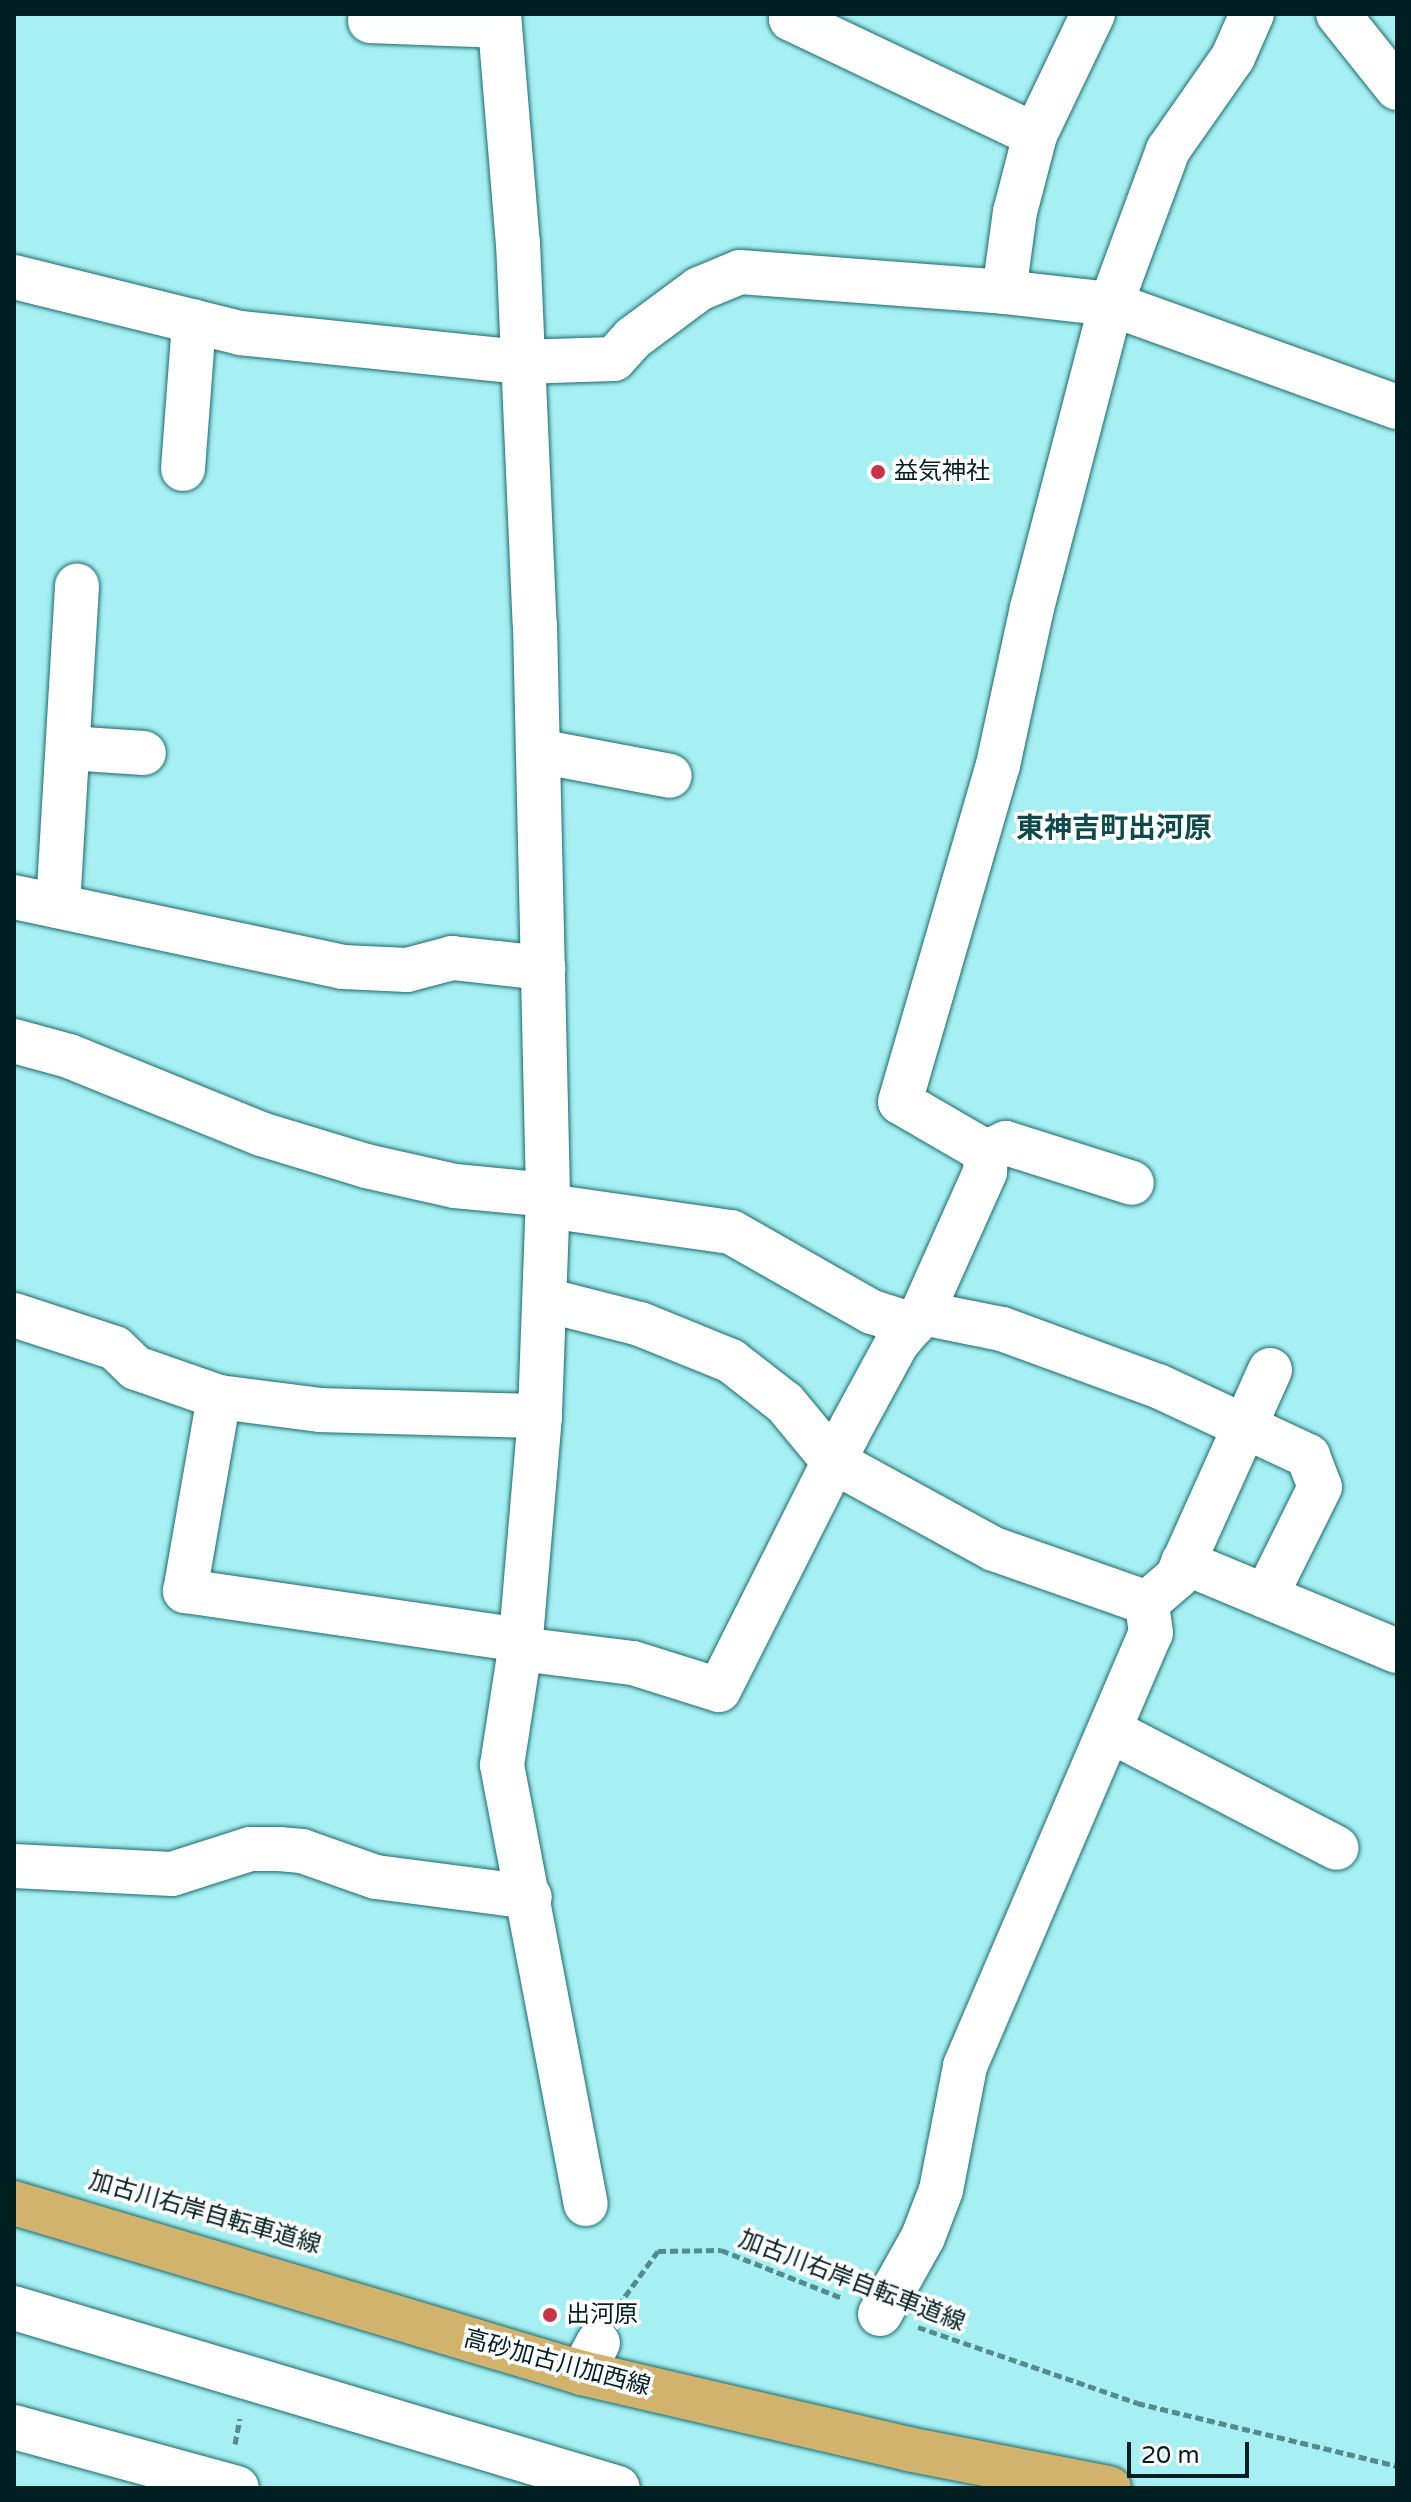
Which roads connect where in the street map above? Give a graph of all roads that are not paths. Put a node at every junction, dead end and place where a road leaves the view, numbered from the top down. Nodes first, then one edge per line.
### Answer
1 (792, 14) edge
2 (1093, 14) edge
3 (1252, 14) edge
4 (1338, 14) edge
5 (500, 20) edge
6 (370, 21) dead end
7 (1394, 78) edge
8 (1035, 135) junction
9 (14, 277) edge
10 (1004, 292) junction
11 (1111, 304) junction
12 (194, 321) junction
13 (520, 362) junction
14 (1397, 407) edge
15 (183, 469) dead end
16 (77, 586) dead end
17 (68, 748) junction
18 (538, 751) junction
19 (144, 753) dead end
20 (670, 776) dead end
21 (14, 897) edge
22 (58, 906) junction
23 (543, 968) junction
24 (14, 1041) edge
25 (986, 1152) junction
26 (1132, 1183) dead end
27 (548, 1200) junction
28 (546, 1300) junction
29 (14, 1315) edge
30 (918, 1319) junction
31 (1270, 1370) dead end
32 (219, 1397) junction
33 (540, 1416) junction
34 (1243, 1424) junction
35 (833, 1461) junction
36 (1183, 1562) junction
37 (1266, 1596) junction
38 (1147, 1603) junction
39 (520, 1645) junction
40 (1397, 1651) edge
41 (1111, 1731) junction
42 (1337, 1848) dead end
43 (14, 1866) edge
44 (530, 1897) junction
45 (14, 2203) edge
46 (586, 2204) dead end
47 (14, 2308) edge
48 (880, 2314) road end
49 (14, 2427) edge
50 (234, 2473) edge
51 (618, 2488) edge
52 (1109, 2488) edge

1 - 8 street
2 - 8 street
3 - 11 street
4 - 7 street
5 - 6 street
5 - 13 street
8 - 10 street
9 - 12 street
10 - 11 street
10 - 13 street
11 - 14 street
11 - 25 street
12 - 13 street
12 - 15 street
13 - 18 street
16 - 17 street
17 - 19 street
17 - 22 street
18 - 20 street
18 - 23 street
21 - 22 street
22 - 23 street
23 - 27 street
24 - 27 street
25 - 26 street
25 - 30 street
27 - 28 street
27 - 30 street
28 - 33 street
28 - 35 street
29 - 32 street
30 - 34 street
30 - 35 street
31 - 34 street
32 - 33 street
32 - 39 street
33 - 39 street
34 - 36 street
34 - 37 street
35 - 38 street
35 - 39 street
36 - 37 street
36 - 38 street
37 - 40 street
38 - 41 street
39 - 44 street
41 - 42 street
41 - 48 street
43 - 44 street
44 - 46 street
45 - 52 main road, 高砂加古川加西線
47 - 51 street
49 - 50 street

